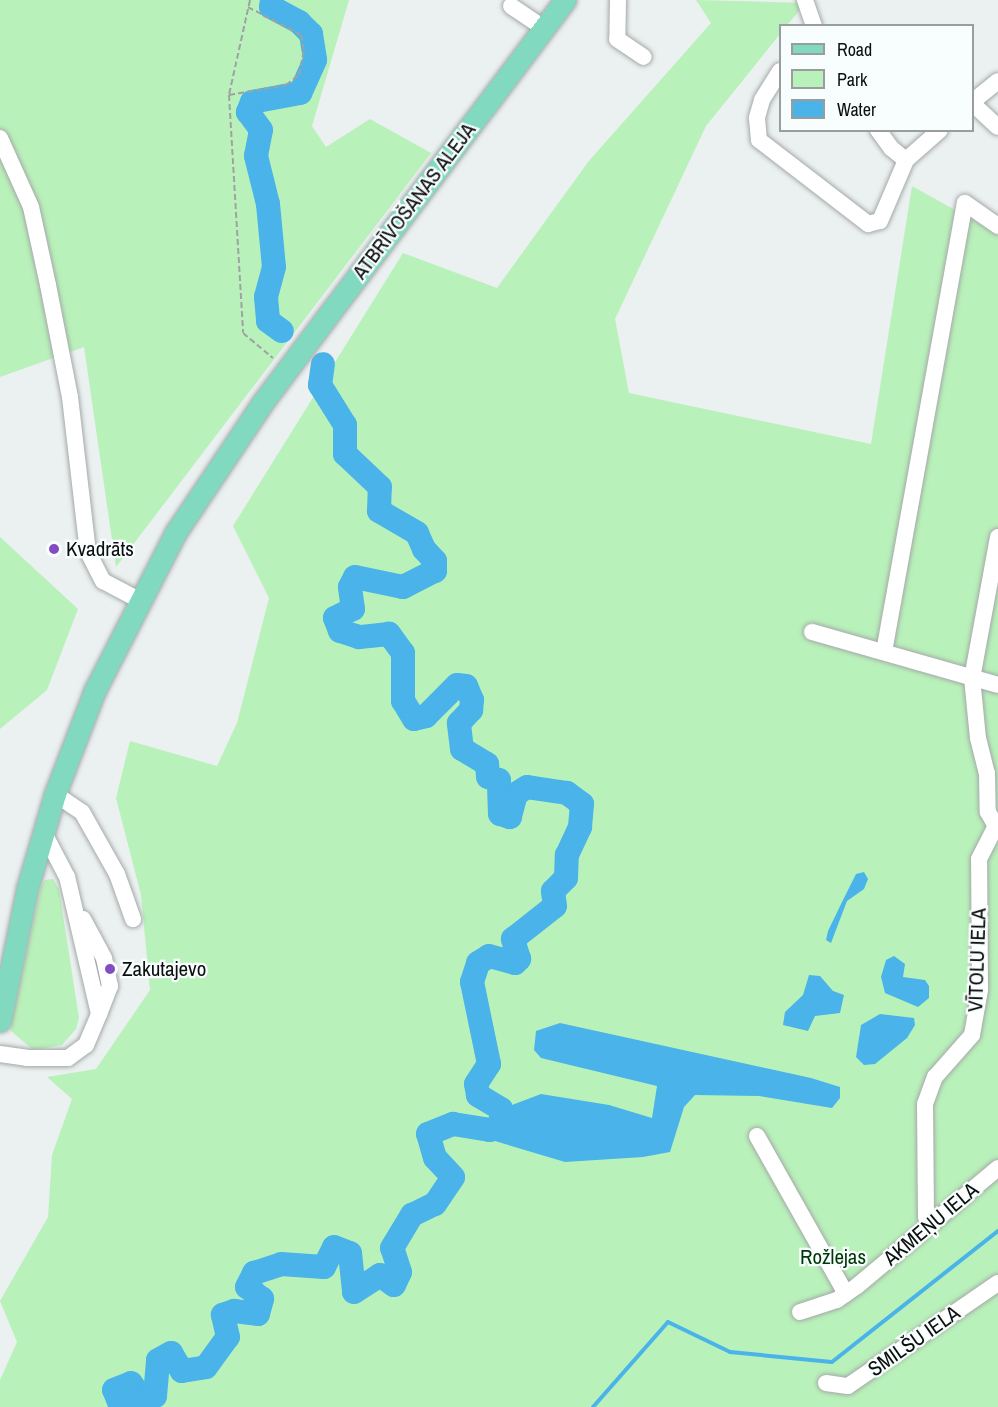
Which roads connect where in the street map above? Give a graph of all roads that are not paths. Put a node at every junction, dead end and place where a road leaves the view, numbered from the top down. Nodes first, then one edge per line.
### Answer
1 (565, 0) edge
2 (618, 0) edge
3 (805, 0) edge
4 (511, 6) dead end
5 (812, 24) edge
6 (544, 28) junction
7 (644, 57) dead end
8 (779, 72) edge
9 (998, 81) edge
10 (974, 101) edge
11 (974, 105) edge
12 (998, 127) edge
13 (879, 132) edge
14 (938, 132) edge
15 (0, 138) edge
16 (906, 160) junction
17 (998, 226) edge
18 (998, 537) edge
19 (139, 600) junction
20 (812, 632) dead end
21 (884, 652) junction
22 (972, 678) junction
23 (998, 685) edge
24 (55, 794) junction
25 (997, 828) edge
26 (43, 831) junction
27 (133, 919) dead end
28 (0, 1021) edge
29 (0, 1054) edge
30 (757, 1136) dead end
31 (998, 1168) edge
32 (933, 1223) junction
33 (998, 1283) edge
34 (846, 1294) junction
35 (800, 1312) dead end
36 (826, 1383) dead end

1 - 6 main road, ATBRĪVOŠANAS ALEJA
2 - 7 street
3 - 5 street
4 - 6 street
6 - 19 main road, ATBRĪVOŠANAS ALEJA
8 - 16 street
9 - 10 street
11 - 12 street
13 - 16 street
14 - 16 street
15 - 19 street
17 - 21 street
18 - 22 street
19 - 24 main road, ATBRĪVOŠANAS ALEJA
20 - 21 street
21 - 22 street
22 - 23 street
22 - 25 street
24 - 26 main road, ATBRĪVOŠANAS ALEJA
24 - 27 street
25 - 32 street, VĪTOLU IELA
26 - 28 main road, ATBRĪVOŠANAS ALEJA
26 - 29 street
30 - 34 street
31 - 32 street, AKMEŅU IELA
32 - 34 street, AKMEŅU IELA
33 - 36 street, SMILŠU IELA
34 - 35 street, AKMEŅU IELA

